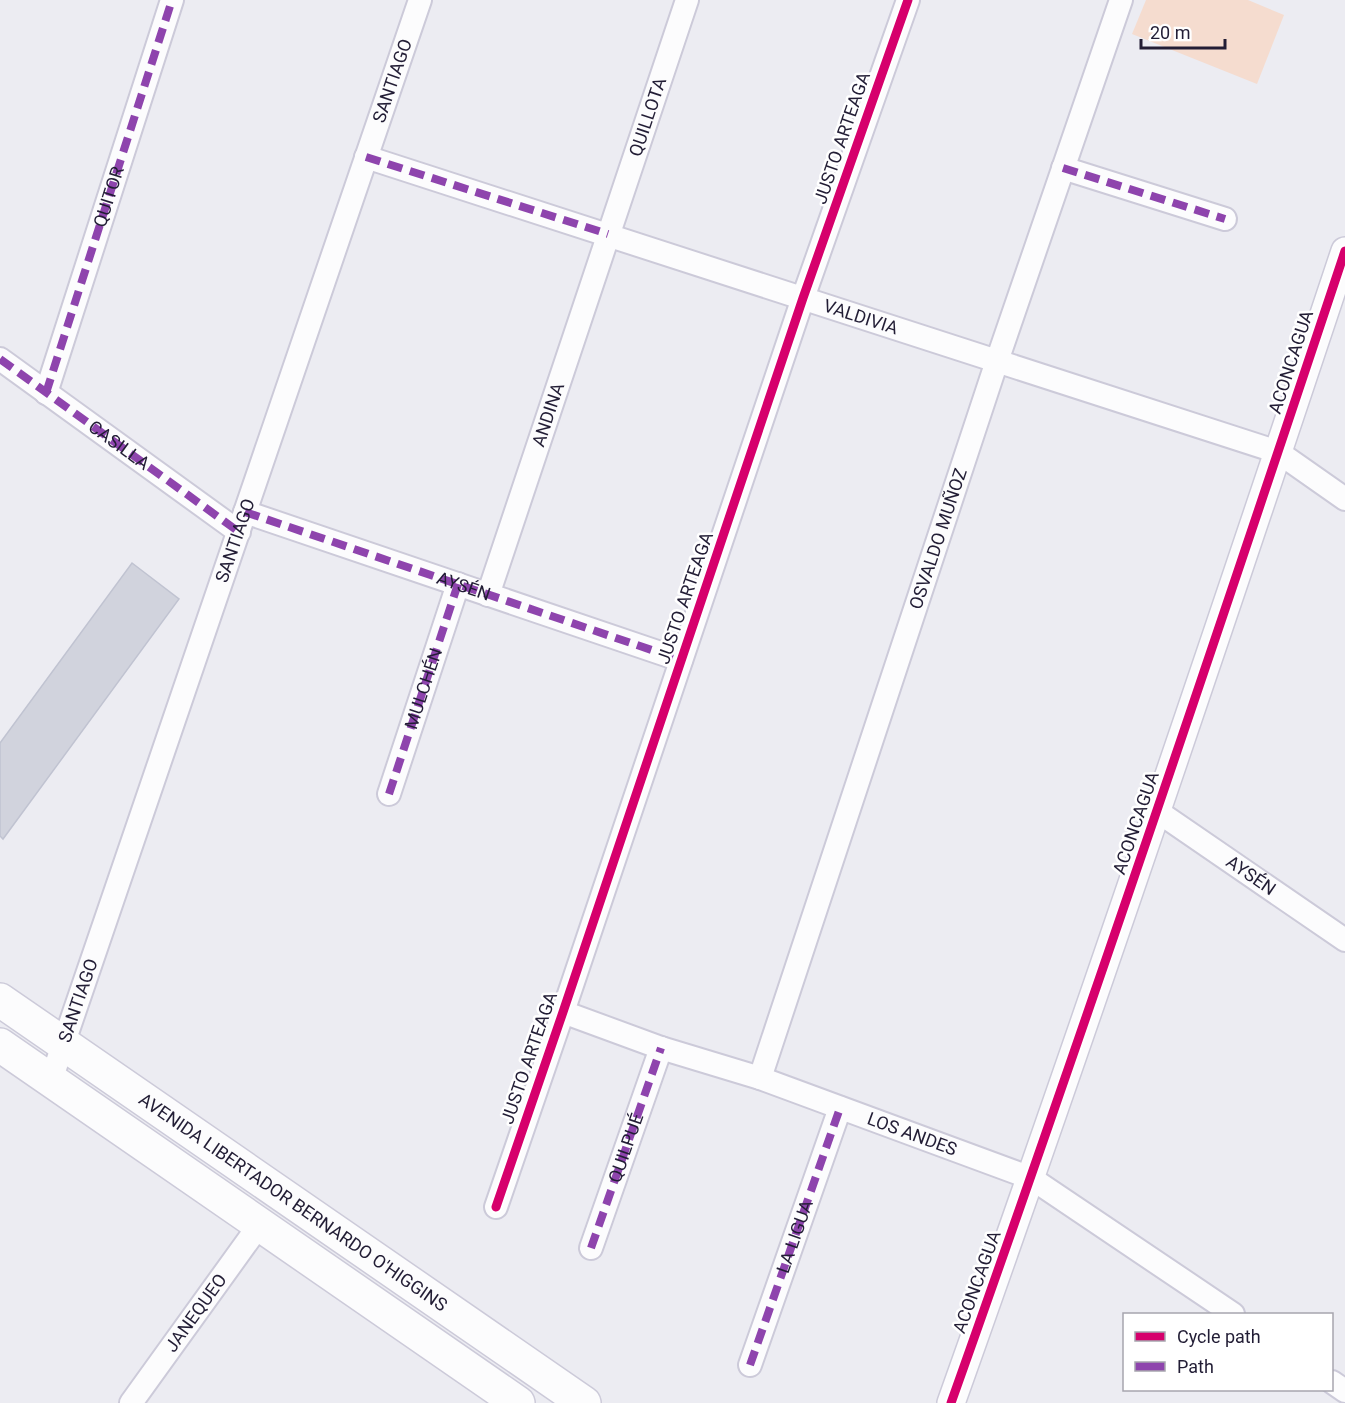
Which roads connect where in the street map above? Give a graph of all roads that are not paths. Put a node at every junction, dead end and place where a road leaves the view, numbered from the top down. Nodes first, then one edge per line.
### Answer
1 (172, 0) edge
2 (420, 0) edge
3 (687, 0) edge
4 (908, 0) edge
5 (1121, 0) edge
6 (366, 157) junction
7 (1063, 168) junction
8 (1225, 219) dead end
9 (608, 234) junction
10 (1345, 251) edge
11 (803, 298) junction
12 (0, 359) edge
13 (997, 361) junction
14 (46, 393) junction
15 (1278, 452) junction
16 (1345, 499) edge
17 (242, 522) junction
18 (458, 584) junction
19 (488, 595) junction
20 (681, 660) junction
21 (389, 794) dead end
22 (1157, 811) junction
23 (1345, 940) edge
24 (0, 1000) edge
25 (563, 1012) junction
26 (64, 1044) junction
27 (0, 1045) edge
28 (661, 1048) junction
29 (760, 1078) junction
30 (51, 1080) junction
31 (840, 1108) junction
32 (1031, 1178) junction
33 (496, 1207) dead end
34 (260, 1224) junction
35 (591, 1248) dead end
36 (1232, 1313) edge
37 (750, 1365) dead end
38 (131, 1403) edge
39 (518, 1403) edge
40 (584, 1403) edge
41 (951, 1403) edge

1 - 14 street, QUITOR
2 - 6 street, SANTIAGO
3 - 9 street, QUILLOTA
4 - 11 street, JUSTO ARTEAGA
5 - 7 street, OSVALDO MUÑOZ
6 - 9 street, VALDIVIA
6 - 17 street, SANTIAGO
7 - 8 street
7 - 13 street, OSVALDO MUÑOZ
9 - 11 street, VALDIVIA
9 - 19 street, ANDINA
10 - 15 street, ACONCAGUA
11 - 13 street, VALDIVIA
11 - 20 street, JUSTO ARTEAGA
12 - 14 street, CASILLA
13 - 15 street, VALDIVIA
13 - 29 street, OSVALDO MUÑOZ
14 - 17 street, CASILLA
15 - 16 street, VALDIVIA
15 - 22 street, ACONCAGUA
17 - 18 street, AYSÉN
17 - 26 street, SANTIAGO
18 - 19 street, AYSÉN
18 - 21 street, MULCHÉN
19 - 20 street, AYSÉN
20 - 25 street, JUSTO ARTEAGA
22 - 23 street, AYSÉN
22 - 32 street, ACONCAGUA
24 - 26 main road, AVENIDA LIBERTADOR BERNARDO O'HIGGINS
25 - 28 street, LOS ANDES
25 - 33 street, JUSTO ARTEAGA
26 - 30 street, SANTIAGO
26 - 40 main road, AVENIDA LIBERTADOR BERNARDO O'HIGGINS
27 - 30 main road, AVENIDA LIBERTADOR BERNARDO O'HIGGINS
28 - 29 street, LOS ANDES
28 - 35 street, QUILPUÉ
29 - 31 street, LOS ANDES
30 - 34 main road, AVENIDA LIBERTADOR BERNARDO O'HIGGINS
31 - 32 street, LOS ANDES
31 - 37 street, LA LIGUA
32 - 36 street, LOS ANDES
32 - 41 street, ACONCAGUA
34 - 38 street, JANEQUEO
34 - 39 main road, AVENIDA LIBERTADOR BERNARDO O'HIGGINS

